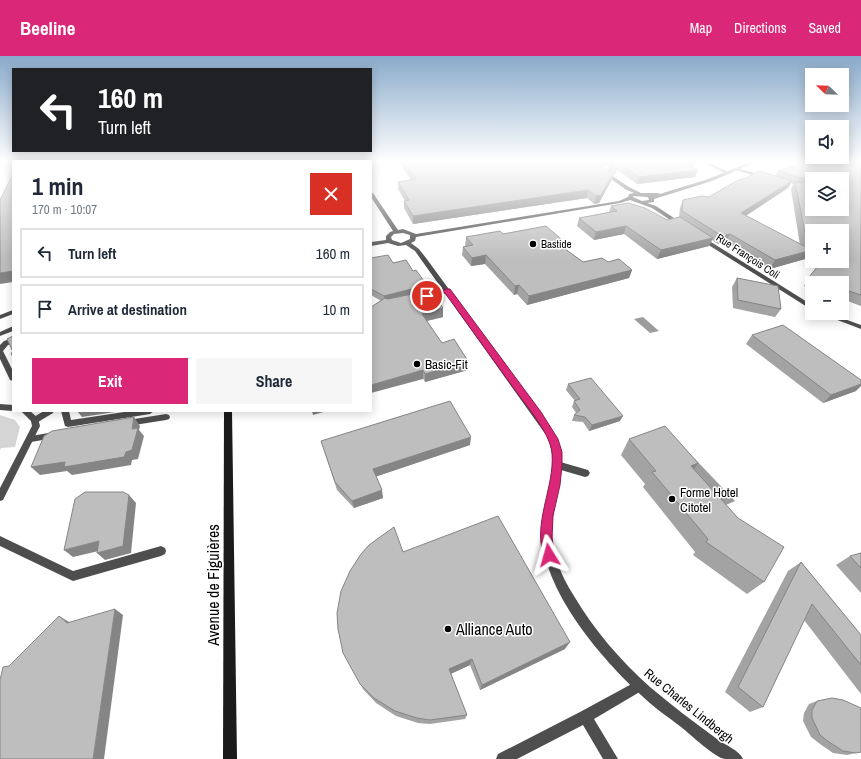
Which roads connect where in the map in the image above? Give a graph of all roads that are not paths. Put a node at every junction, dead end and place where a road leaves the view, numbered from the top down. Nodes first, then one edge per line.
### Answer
1 (629, 194) edge
2 (641, 194) junction
3 (663, 194) joint
4 (372, 196) edge
5 (630, 197) junction
6 (620, 202) junction
7 (652, 202) junction
8 (639, 203) junction
9 (686, 228) edge
10 (396, 232) junction
11 (693, 232) edge
12 (411, 240) junction
13 (389, 241) junction
14 (372, 244) edge
15 (447, 291) junction
16 (418, 298) edge
17 (805, 304) edge
18 (12, 312) edge
19 (0, 317) edge
20 (842, 320) edge
21 (861, 327) edge
22 (12, 329) edge
23 (0, 334) edge
24 (12, 340) edge
25 (0, 351) edge
26 (12, 376) edge
27 (0, 407) edge
28 (12, 408) edge
29 (26, 412) edge
30 (48, 412) edge
31 (65, 412) edge
32 (144, 412) edge
33 (228, 412) edge
34 (166, 417) dead end
35 (35, 420) junction
36 (31, 438) junction
37 (557, 465) junction
38 (585, 473) dead end
39 (0, 497) edge
40 (0, 541) edge
41 (161, 551) dead end
42 (639, 686) junction
43 (585, 717) junction
44 (230, 759) edge
45 (503, 759) edge
46 (611, 759) edge
47 (736, 759) edge

1 - 5 street
2 - 3 street
2 - 5 street
2 - 7 street
3 - 7 street
4 - 10 street
5 - 6 street
5 - 8 street
6 - 8 street
6 - 12 street
7 - 8 street
7 - 9 street
10 - 12 street
10 - 13 street
11 - 17 street, Rue François Coli
12 - 13 street
12 - 15 street, Rue Charles Lindbergh
13 - 14 street
15 - 16 street
15 - 37 street, Rue Charles Lindbergh
18 - 19 street
20 - 21 street
22 - 23 street
24 - 25 street
25 - 26 street
27 - 28 street
29 - 35 street
30 - 35 street
31 - 32 street
33 - 44 main road, Avenue de Figuières
34 - 36 street
35 - 36 street
36 - 39 street
37 - 38 street
37 - 42 street, Rue Charles Lindbergh
40 - 41 street
42 - 43 street
42 - 47 street, Rue Charles Lindbergh
43 - 45 street
43 - 46 street

